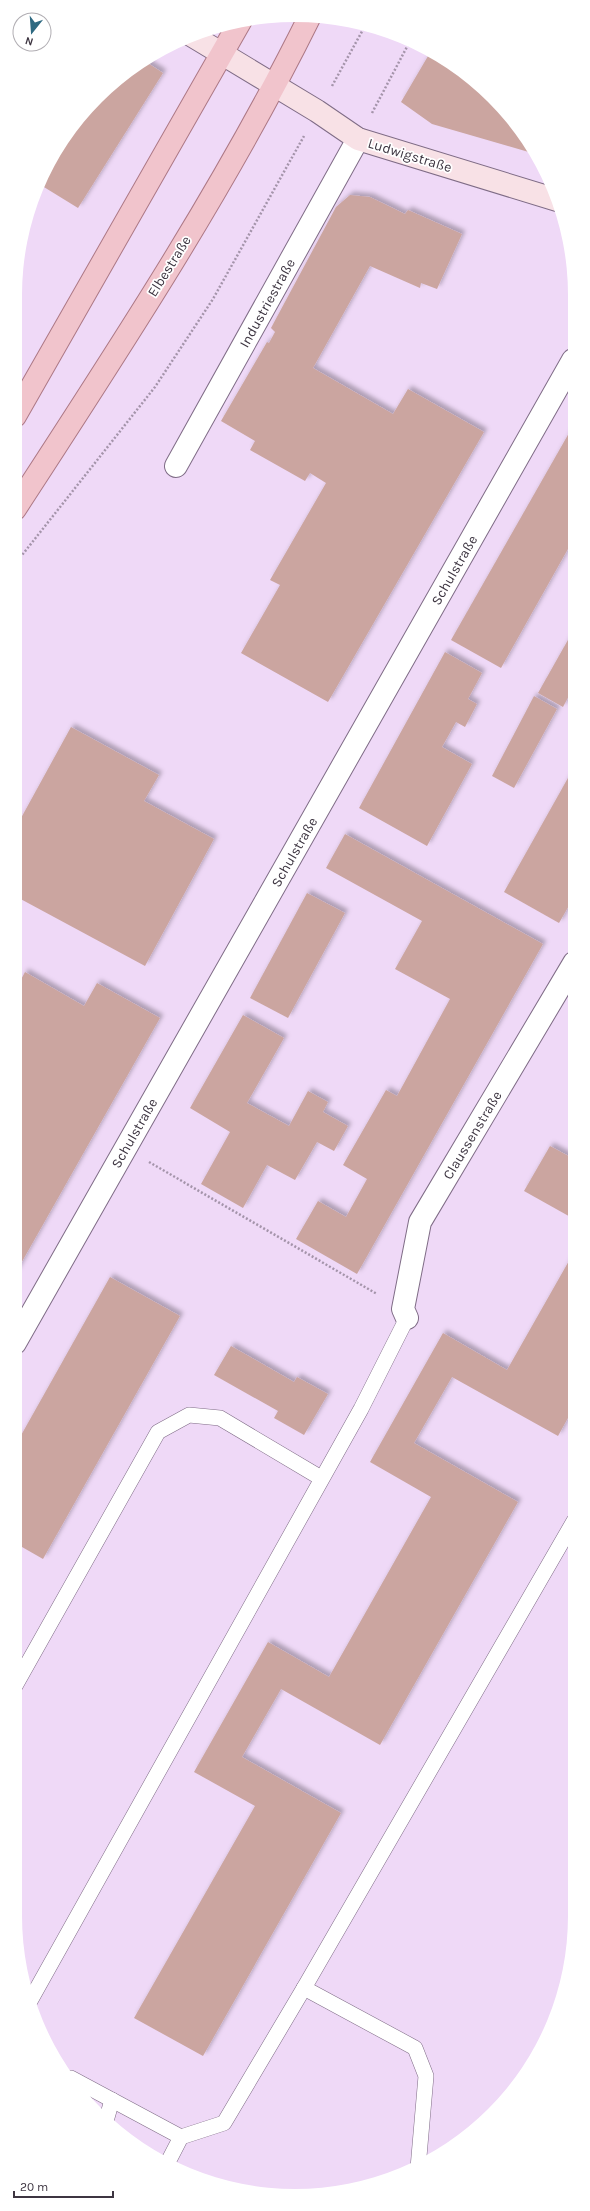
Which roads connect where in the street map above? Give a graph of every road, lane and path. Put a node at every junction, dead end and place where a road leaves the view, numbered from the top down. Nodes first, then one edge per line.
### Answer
1 (307, 23) edge
2 (236, 28) edge
3 (363, 30) edge
4 (199, 40) edge
5 (407, 46) edge
6 (222, 54) junction
7 (274, 85) junction
8 (317, 111) junction
9 (358, 139) junction
10 (550, 198) edge
11 (568, 369) edge
12 (22, 404) edge
13 (176, 466) dead end
14 (22, 498) edge
15 (22, 555) edge
16 (568, 973) edge
17 (125, 1148) junction
18 (405, 1314) junction
19 (22, 1331) edge
20 (321, 1478) junction
21 (568, 1532) edge
22 (22, 1674) edge
23 (304, 1988) junction
24 (33, 1995) edge
25 (78, 2082) edge
26 (112, 2100) junction
27 (108, 2114) edge
28 (181, 2137) junction
29 (170, 2159) edge
30 (419, 2159) edge

1 - 7 main road, Elbestraße
2 - 6 main road
3 - 8 path
4 - 6 main road, Ludwigstraße
5 - 9 path
6 - 7 main road, Ludwigstraße
6 - 12 main road
7 - 8 main road, Ludwigstraße
7 - 14 main road, Elbestraße
8 - 9 main road, Ludwigstraße
8 - 15 path
9 - 10 main road, Ludwigstraße
9 - 13 street, Industriestraße
11 - 17 street, Schulstraße
16 - 18 street, Claussenstraße
17 - 18 path
17 - 19 street, Schulstraße
18 - 20 lane
20 - 22 lane
20 - 24 lane
21 - 23 lane
23 - 28 lane
23 - 30 lane
25 - 26 lane
26 - 27 lane
26 - 28 lane
28 - 29 lane

